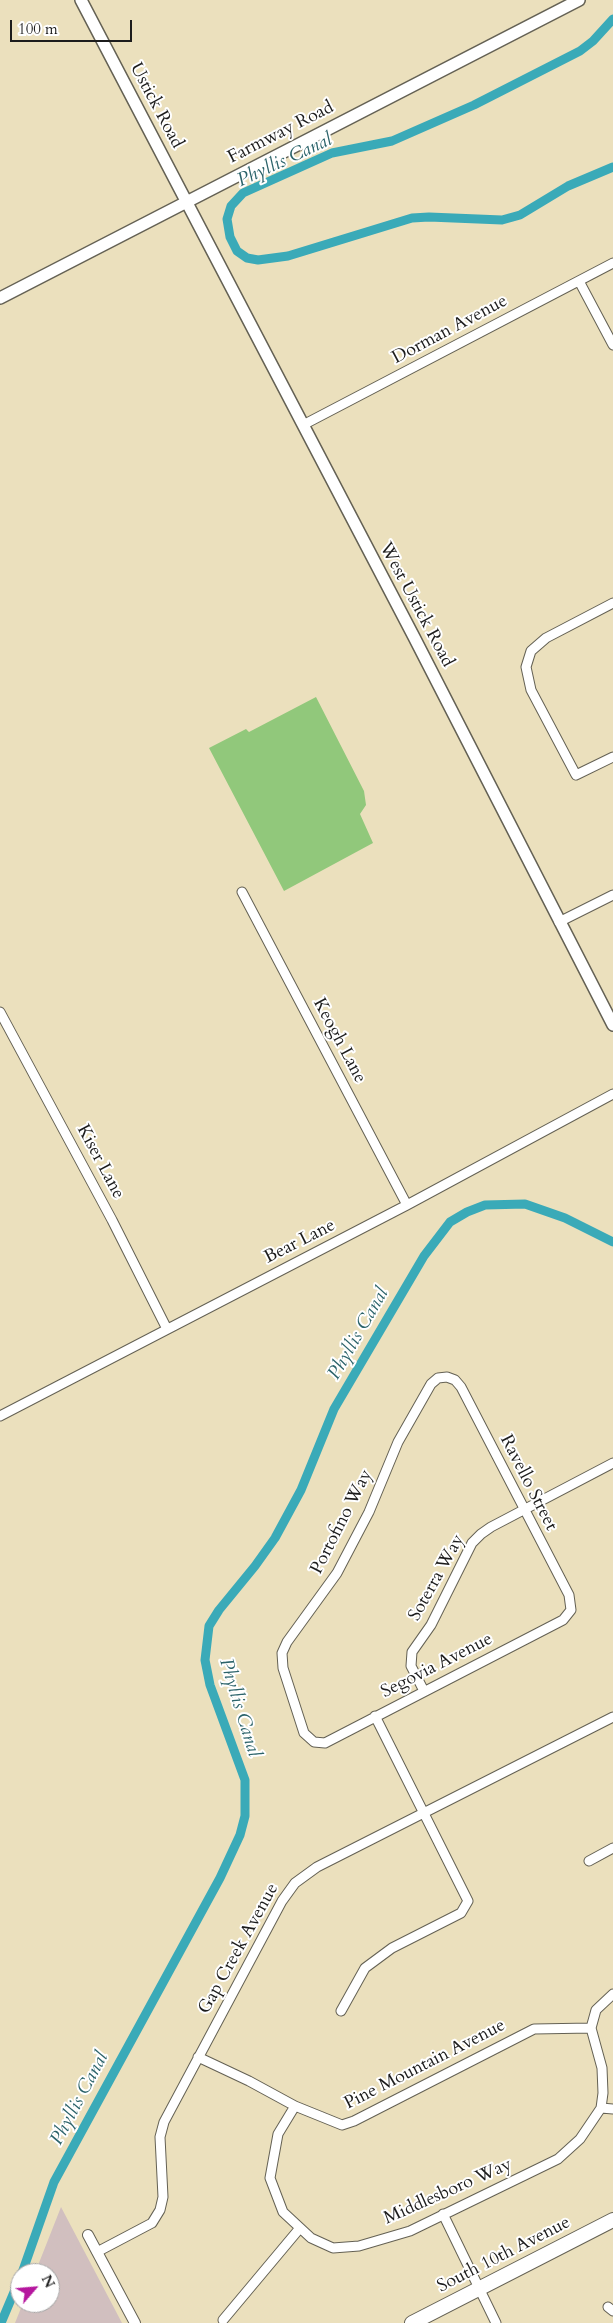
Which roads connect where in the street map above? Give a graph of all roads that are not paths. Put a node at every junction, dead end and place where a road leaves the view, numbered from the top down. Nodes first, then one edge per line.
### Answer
1 (81, 0) edge
2 (579, 0) edge
3 (187, 202) junction
4 (613, 263) edge
5 (578, 281) junction
6 (0, 298) edge
7 (613, 345) edge
8 (303, 425) junction
9 (613, 603) edge
10 (613, 756) edge
11 (242, 892) dead end
12 (613, 895) edge
13 (559, 922) junction
14 (0, 1012) edge
15 (613, 1025) edge
16 (613, 1094) edge
17 (406, 1205) junction
18 (167, 1329) junction
19 (447, 1377) joint
20 (0, 1416) edge
21 (613, 1464) edge
22 (523, 1509) junction
23 (571, 1610) joint
24 (424, 1691) junction
25 (374, 1716) junction
26 (613, 1717) edge
27 (314, 1742) joint
28 (422, 1814) junction
29 (613, 1848) edge
30 (589, 1860) dead end
31 (613, 1994) edge
32 (341, 2011) dead end
33 (591, 2028) junction
34 (198, 2057) junction
35 (295, 2106) junction
36 (602, 2108) junction
37 (613, 2110) edge
38 (443, 2214) junction
39 (613, 2220) edge
40 (300, 2228) junction
41 (88, 2235) dead end
42 (97, 2252) junction
43 (480, 2289) junction
44 (222, 2320) dead end
45 (135, 2323) edge
46 (412, 2323) edge
47 (496, 2323) edge

1 - 3 main road, Ustick Road
2 - 3 main road, Farmway Road
3 - 6 main road, Farmway Road
3 - 8 main road, West Ustick Road
4 - 5 street, Dorman Avenue
5 - 7 street
5 - 8 street, Dorman Avenue
8 - 13 main road, West Ustick Road
9 - 10 street
11 - 17 street, Keogh Lane
12 - 13 street
13 - 15 main road, West Ustick Road
14 - 18 street, Kiser Lane
16 - 17 street, Bear Lane
17 - 18 street, Bear Lane
18 - 20 street, Bear Lane
19 - 22 street, Ravello Street
19 - 27 street, Portofino Way
21 - 22 street, Soterra Way
22 - 23 street, Ravello Street
22 - 24 street, Soterra Way
23 - 24 street, Segovia Avenue
24 - 25 street, Segovia Avenue
25 - 27 street, Segovia Avenue
25 - 28 street
26 - 28 street, Gap Creek Avenue
28 - 32 street
28 - 34 street, Gap Creek Avenue
29 - 30 street
31 - 33 street
33 - 35 street, Pine Mountain Avenue
33 - 36 street
34 - 35 street, Pine Mountain Avenue
34 - 42 street, Gap Creek Avenue
35 - 40 street, Middlesboro Way
36 - 37 street
36 - 38 street, Middlesboro Way
38 - 40 street, Middlesboro Way
38 - 43 street
39 - 43 main road, South 10th Avenue
40 - 44 street
41 - 42 street
42 - 45 street
43 - 46 main road, South 10th Avenue
43 - 47 street

